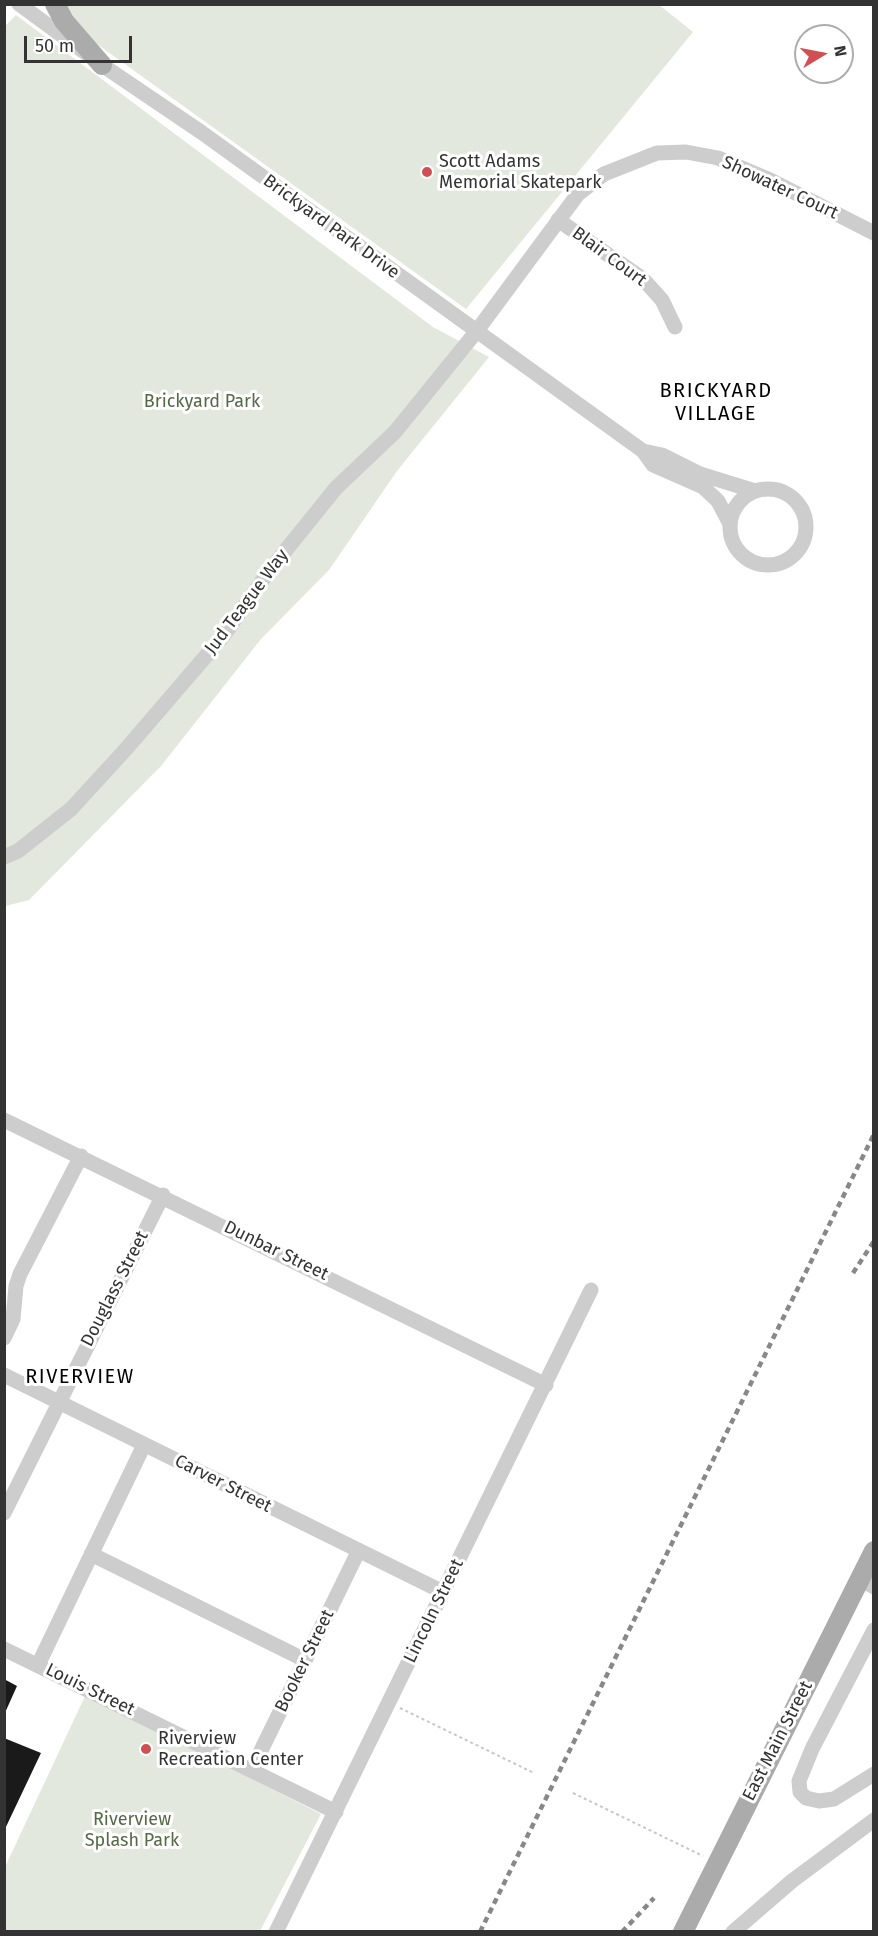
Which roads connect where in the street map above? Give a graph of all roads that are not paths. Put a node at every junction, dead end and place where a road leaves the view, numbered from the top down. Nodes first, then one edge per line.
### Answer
1 (19, 4) edge
2 (55, 4) edge
3 (102, 65) junction
4 (558, 220) junction
5 (873, 233) edge
6 (675, 327) dead end
7 (476, 332) junction
8 (643, 451) junction
9 (755, 491) junction
10 (730, 524) junction
11 (4, 857) edge
12 (4, 1120) edge
13 (81, 1156) junction
14 (163, 1195) junction
15 (591, 1290) dead end
16 (4, 1338) edge
17 (4, 1375) edge
18 (546, 1385) junction
19 (58, 1402) junction
20 (144, 1445) junction
21 (4, 1513) edge
22 (873, 1551) edge
23 (358, 1552) junction
24 (91, 1554) junction
25 (866, 1583) edge
26 (443, 1592) junction
27 (873, 1630) edge
28 (4, 1649) edge
29 (305, 1660) junction
30 (38, 1665) junction
31 (252, 1769) junction
32 (873, 1774) edge
33 (336, 1812) junction
34 (873, 1820) edge
35 (276, 1932) edge
36 (683, 1932) edge
37 (733, 1932) edge

1 - 3 street, Brickyard Park Drive
2 - 3 main road
3 - 7 street, Brickyard Park Drive
4 - 5 street, Showater Court
4 - 6 street, Blair Court
4 - 7 street, Showater Court
7 - 8 street, Brickyard Park Drive
7 - 11 street, Jud Teague Way
8 - 9 street, Brickyard Park Drive
8 - 10 street, Brickyard Park Drive
9 - 10 street
9 - 10 street
12 - 13 street, Dunbar Street
13 - 14 street, Dunbar Street
13 - 16 street
14 - 18 street, Dunbar Street
14 - 19 street, Douglass Street
15 - 18 street, Lincoln Street
17 - 19 street, Carver Street
18 - 26 street, Lincoln Street
19 - 20 street, Carver Street
19 - 21 street, Douglass Street
20 - 23 street, Carver Street
20 - 24 street
22 - 25 main road, East Main Street
23 - 26 street, Carver Street
23 - 29 street, Booker Street
24 - 29 street
24 - 30 street
25 - 36 main road, East Main Street
26 - 33 street, Lincoln Street
27 - 32 street
28 - 30 street, Louis Street
29 - 31 street, Booker Street
30 - 31 street, Louis Street
31 - 33 street, Louis Street
33 - 35 street, Lincoln Street
34 - 37 street

